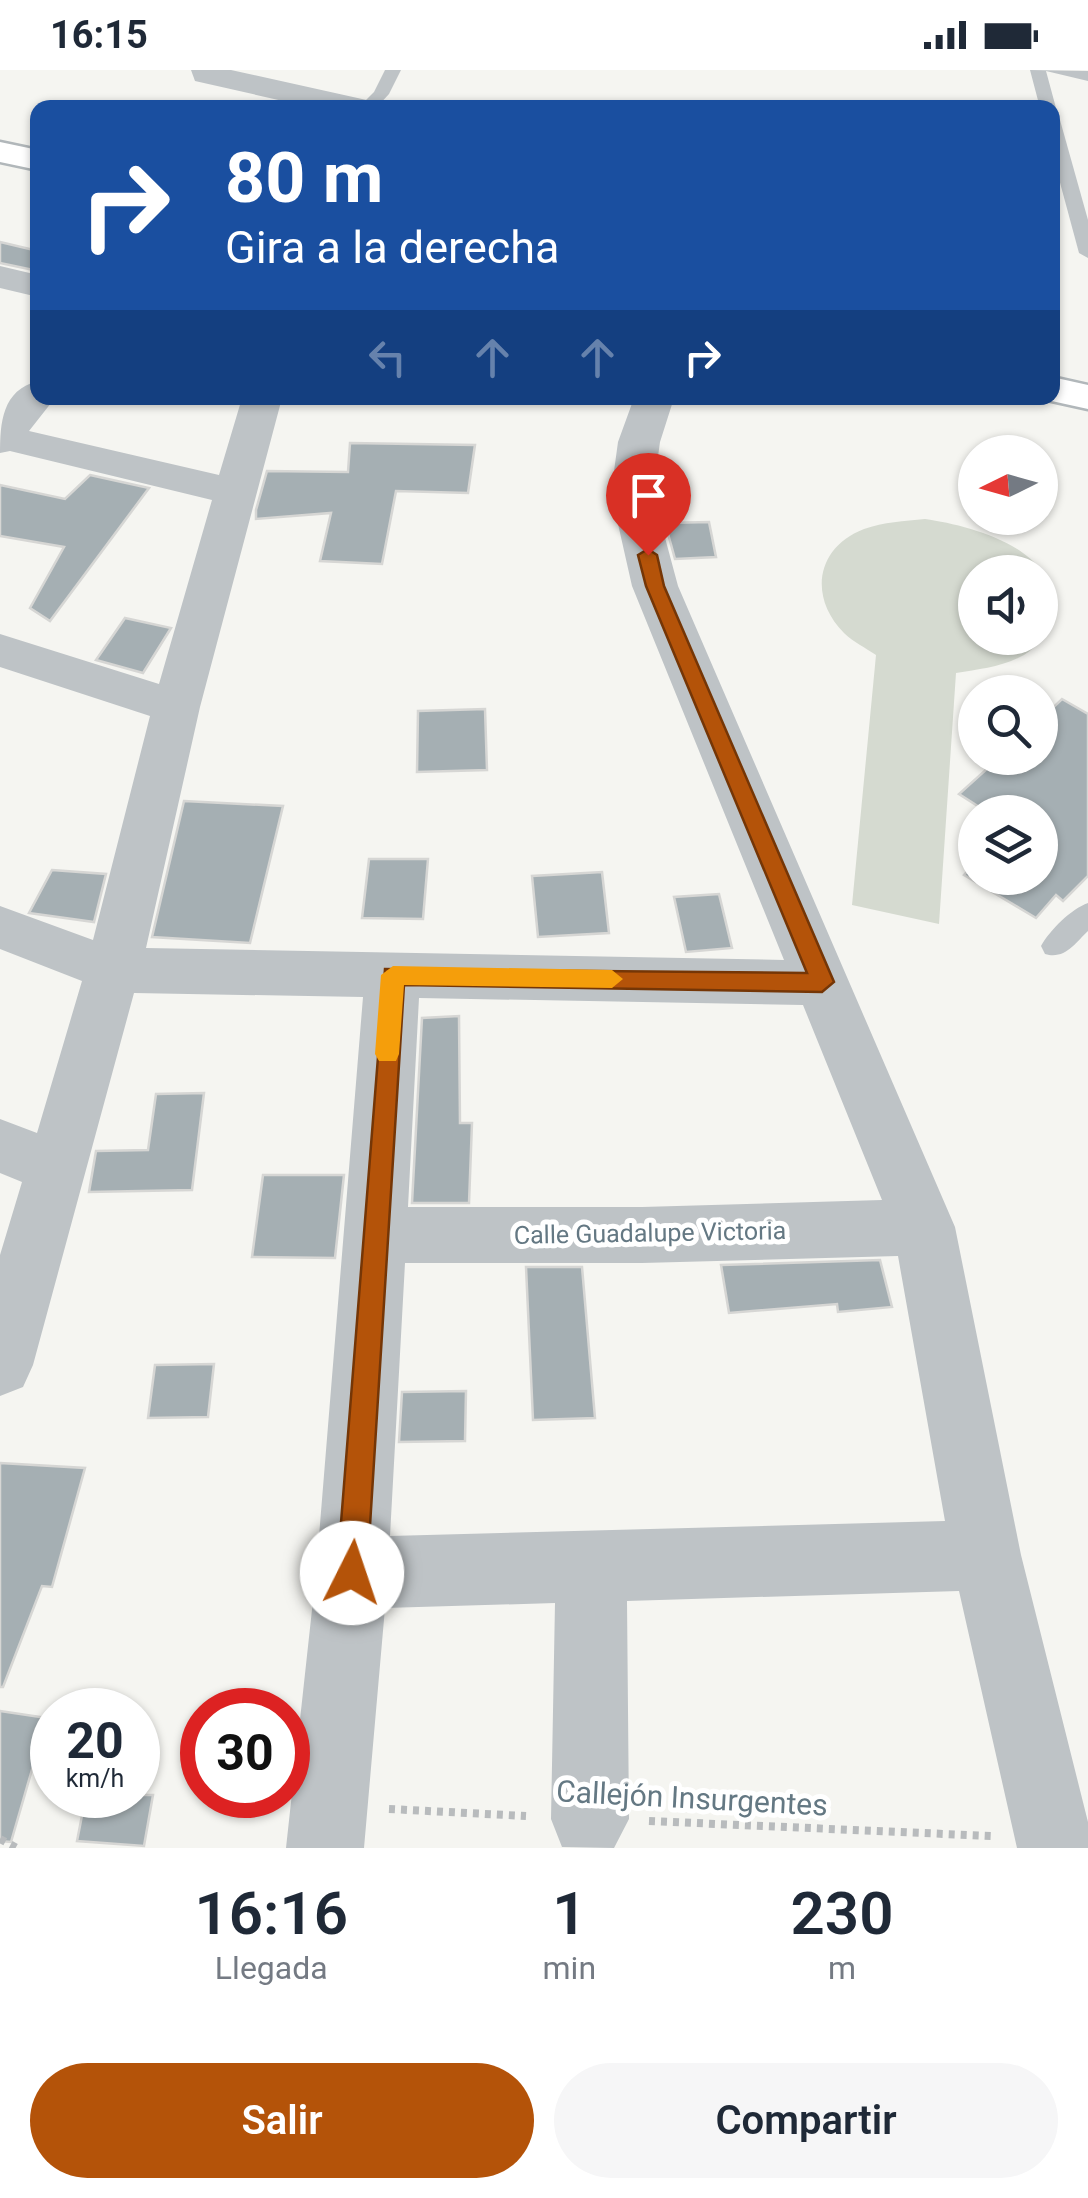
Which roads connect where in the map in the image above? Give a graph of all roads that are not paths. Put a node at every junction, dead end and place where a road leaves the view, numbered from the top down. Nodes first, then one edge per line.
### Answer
1 (206, 70) edge
2 (393, 70) edge
3 (1038, 70) edge
4 (1052, 70) edge
5 (1088, 76) edge
6 (326, 100) edge
7 (373, 100) edge
8 (1046, 100) edge
9 (1060, 150) edge
10 (0, 152) edge
11 (30, 158) edge
12 (1088, 253) edge
13 (0, 277) edge
14 (30, 284) edge
15 (1060, 391) edge
16 (1088, 397) edge
17 (30, 403) edge
18 (260, 405) edge
19 (652, 405) edge
20 (1, 438) edge
21 (235, 492) junction
22 (0, 650) edge
23 (176, 706) junction
24 (1088, 914) edge
25 (0, 927) edge
26 (1055, 946) dead end
27 (113, 970) junction
28 (393, 975) junction
29 (822, 982) junction
30 (0, 1145) edge
31 (56, 1169) junction
32 (924, 1226) junction
33 (375, 1235) junction
34 (0, 1364) edge
35 (986, 1555) junction
36 (591, 1566) junction
37 (352, 1573) junction
38 (590, 1819) road end
39 (327, 1827) edge
40 (1053, 1839) road end

1 - 6 street
2 - 7 lane
3 - 8 lane
4 - 5 lane
9 - 12 lane
10 - 11 main road
13 - 14 street
15 - 16 main road
17 - 20 street
18 - 21 street
19 - 29 street
20 - 21 street
21 - 23 street
22 - 23 street
23 - 27 street
24 - 26 lane
25 - 27 street
27 - 28 street
27 - 31 street
28 - 29 street
28 - 33 street
29 - 32 street
30 - 31 street
31 - 34 street
32 - 33 street, Calle Guadalupe Victoria
32 - 35 street
33 - 37 street
35 - 36 street
35 - 40 street
36 - 37 street
36 - 38 street
37 - 39 street

